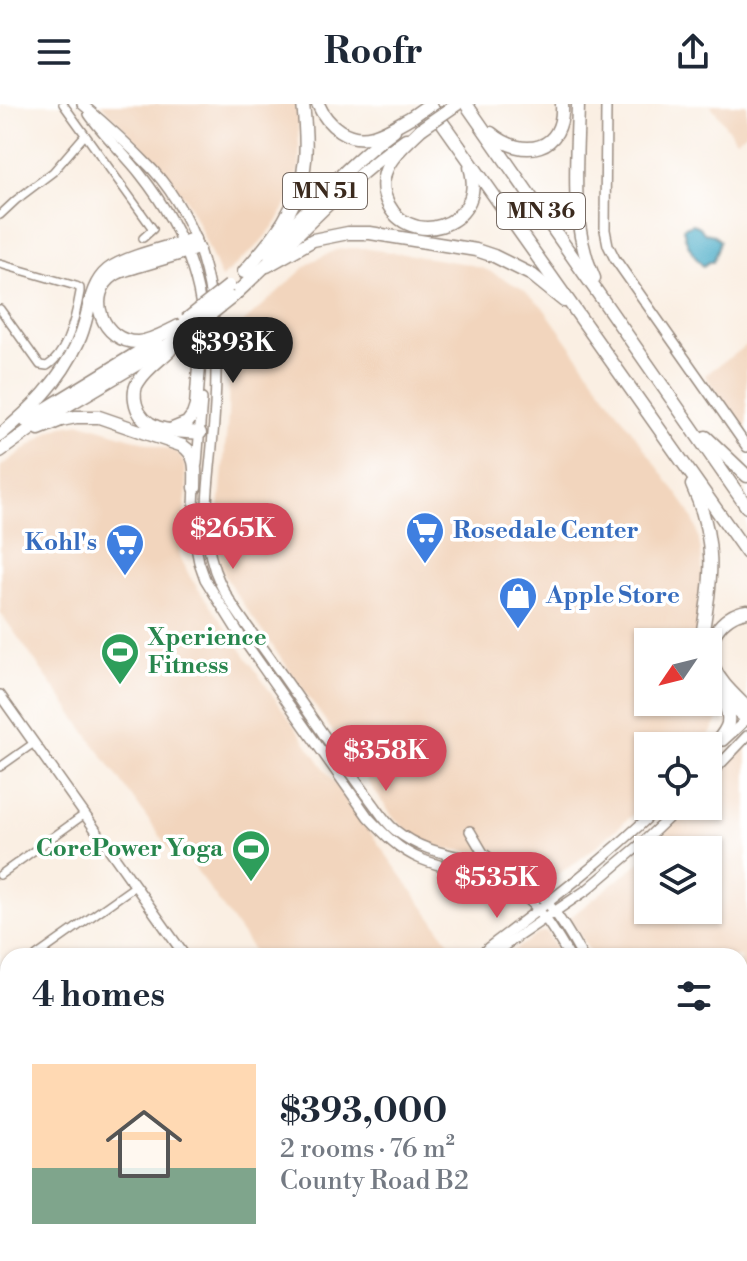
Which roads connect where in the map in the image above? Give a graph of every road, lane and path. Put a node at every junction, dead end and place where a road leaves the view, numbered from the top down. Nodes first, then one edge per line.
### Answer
1 (63, 104) edge
2 (82, 104) edge
3 (303, 104) edge
4 (318, 104) edge
5 (430, 104) edge
6 (457, 104) edge
7 (562, 104) edge
8 (578, 104) edge
9 (606, 104) edge
10 (469, 109) edge
11 (413, 116) junction
12 (421, 129) junction
13 (85, 135) junction
14 (466, 157) junction
15 (0, 215) edge
16 (143, 238) dead end
17 (190, 245) junction
18 (0, 264) edge
19 (267, 266) junction
20 (244, 272) junction
21 (230, 292) junction
22 (0, 309) edge
23 (609, 309) junction
24 (185, 328) junction
25 (204, 336) junction
26 (599, 342) junction
27 (665, 390) junction
28 (166, 430) junction
29 (660, 430) junction
30 (142, 433) junction
31 (21, 436) junction
32 (0, 437) edge
33 (206, 438) junction
34 (747, 447) edge
35 (0, 451) edge
36 (747, 476) edge
37 (195, 488) junction
38 (747, 507) edge
39 (747, 553) edge
40 (747, 611) edge
41 (703, 628) edge
42 (249, 629) junction
43 (240, 635) junction
44 (0, 695) edge
45 (722, 698) joint
46 (747, 708) edge
47 (747, 719) edge
48 (722, 734) edge
49 (747, 736) edge
50 (722, 741) edge
51 (34, 743) junction
52 (722, 762) edge
53 (0, 767) edge
54 (85, 814) junction
55 (645, 820) edge
56 (666, 820) edge
57 (470, 831) dead end
58 (502, 869) junction
59 (0, 875) edge
60 (135, 886) junction
61 (550, 908) junction
62 (541, 915) junction
63 (47, 948) edge
64 (179, 948) edge
65 (488, 948) edge
66 (499, 948) edge
67 (564, 948) edge
68 (577, 948) edge

1 - 13 street
2 - 17 street
3 - 20 highway
4 - 11 highway
5 - 11 highway, MN 51, bridge
5 - 14 highway, MN 36
6 - 12 highway, MN 51, bridge
7 - 10 highway
8 - 23 highway
9 - 34 street
10 - 23 highway, MN 36
11 - 20 highway, MN 51
12 - 14 highway
12 - 19 highway, MN 51
13 - 15 street
13 - 16 street
14 - 26 highway, MN 36
17 - 24 highway
17 - 25 street
17 - 32 highway
17 - 33 street
18 - 22 street
19 - 21 highway, MN 51
19 - 26 highway
20 - 21 highway, MN 51
21 - 24 highway, MN 51, bridge
23 - 27 highway, MN 36
24 - 28 highway
24 - 31 highway, MN 51
24 - 32 highway, MN 51
25 - 28 highway
25 - 33 street
26 - 29 highway, MN 36
27 - 36 highway
27 - 38 highway, MN 36
28 - 33 highway
29 - 39 highway, MN 36
29 - 41 highway
30 - 31 highway
30 - 33 highway
30 - 37 highway
31 - 35 highway, MN 51
33 - 37 street
33 - 42 street
37 - 43 street
40 - 46 highway
42 - 43 street
42 - 58 street
43 - 62 street
44 - 51 street
45 - 47 highway
45 - 48 highway
47 - 50 street
49 - 52 street
51 - 53 street
51 - 54 street
54 - 59 street
54 - 60 street
55 - 61 street
56 - 61 street
57 - 58 street
58 - 61 street
60 - 63 street
60 - 64 street
61 - 62 street
61 - 68 street
62 - 65 street
62 - 66 street
62 - 67 street

